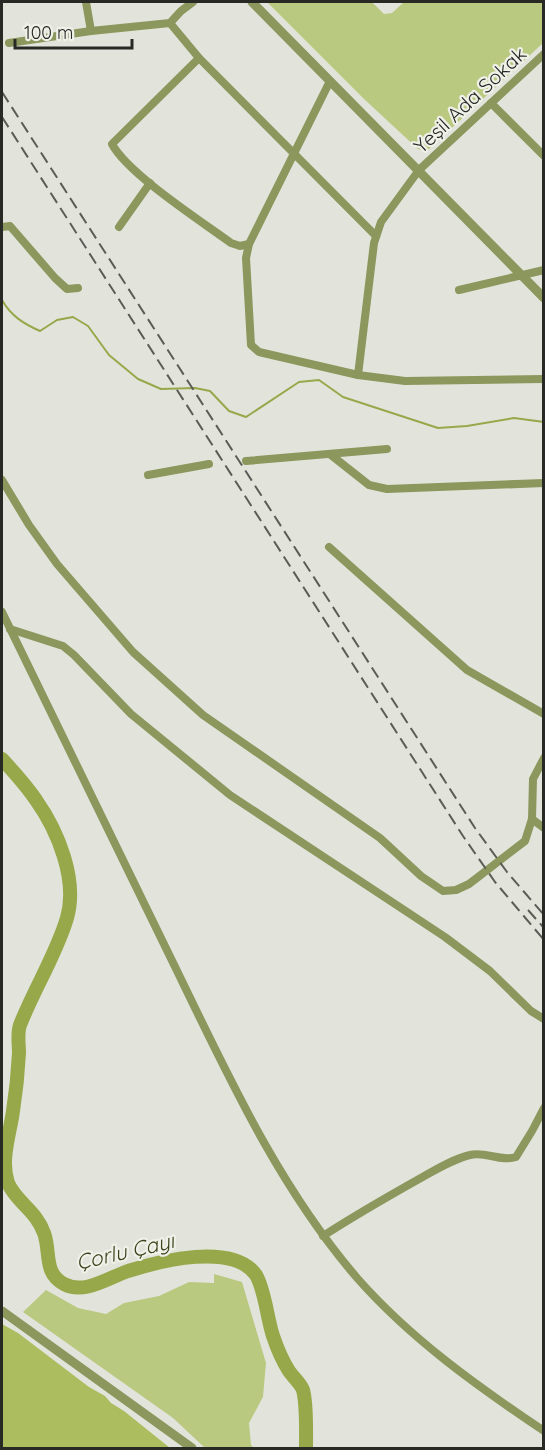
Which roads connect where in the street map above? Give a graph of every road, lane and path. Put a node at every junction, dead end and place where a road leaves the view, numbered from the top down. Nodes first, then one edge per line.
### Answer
1 (86, 2) edge
2 (193, 2) edge
3 (252, 2) edge
4 (170, 23) junction
5 (91, 31) junction
6 (9, 43) dead end
7 (543, 54) edge
8 (200, 58) junction
9 (330, 81) junction
10 (490, 103) junction
11 (294, 154) junction
12 (543, 156) edge
13 (419, 170) junction
14 (150, 183) junction
15 (2, 227) edge
16 (119, 227) dead end
17 (376, 236) junction
18 (249, 244) junction
19 (543, 270) edge
20 (522, 274) junction
21 (78, 288) dead end
22 (459, 291) dead end
23 (543, 298) edge
24 (358, 375) junction
25 (543, 379) edge
26 (387, 449) dead end
27 (331, 455) junction
28 (246, 461) dead end
29 (209, 464) dead end
30 (148, 475) dead end
31 (2, 480) edge
32 (543, 483) edge
33 (329, 547) dead end
34 (2, 612) edge
35 (10, 629) junction
36 (543, 714) edge
37 (543, 758) edge
38 (532, 819) junction
39 (543, 828) edge
40 (543, 1019) edge
41 (543, 1108) edge
42 (323, 1236) junction
43 (2, 1311) edge
44 (543, 1431) edge
45 (192, 1449) edge

1 - 5 street
2 - 4 street
3 - 9 street
4 - 5 street
4 - 8 street
5 - 6 street
7 - 10 street, Yeşil Ada Sokak
8 - 11 street
8 - 14 street
9 - 11 street
9 - 13 street
10 - 12 street
10 - 13 street, Yeşil Ada Sokak
11 - 17 street
11 - 18 street
13 - 17 street, Yeşil Ada Sokak
13 - 20 street
14 - 16 street
14 - 18 street
15 - 21 street
17 - 24 street
18 - 24 street
19 - 20 street
20 - 22 street
20 - 23 street
24 - 25 street
26 - 27 street
27 - 28 street
27 - 32 street
29 - 30 street
31 - 38 street
33 - 36 street
34 - 35 street
35 - 40 street
35 - 42 street
37 - 38 street
38 - 39 street
41 - 42 street
42 - 44 street
43 - 45 street

